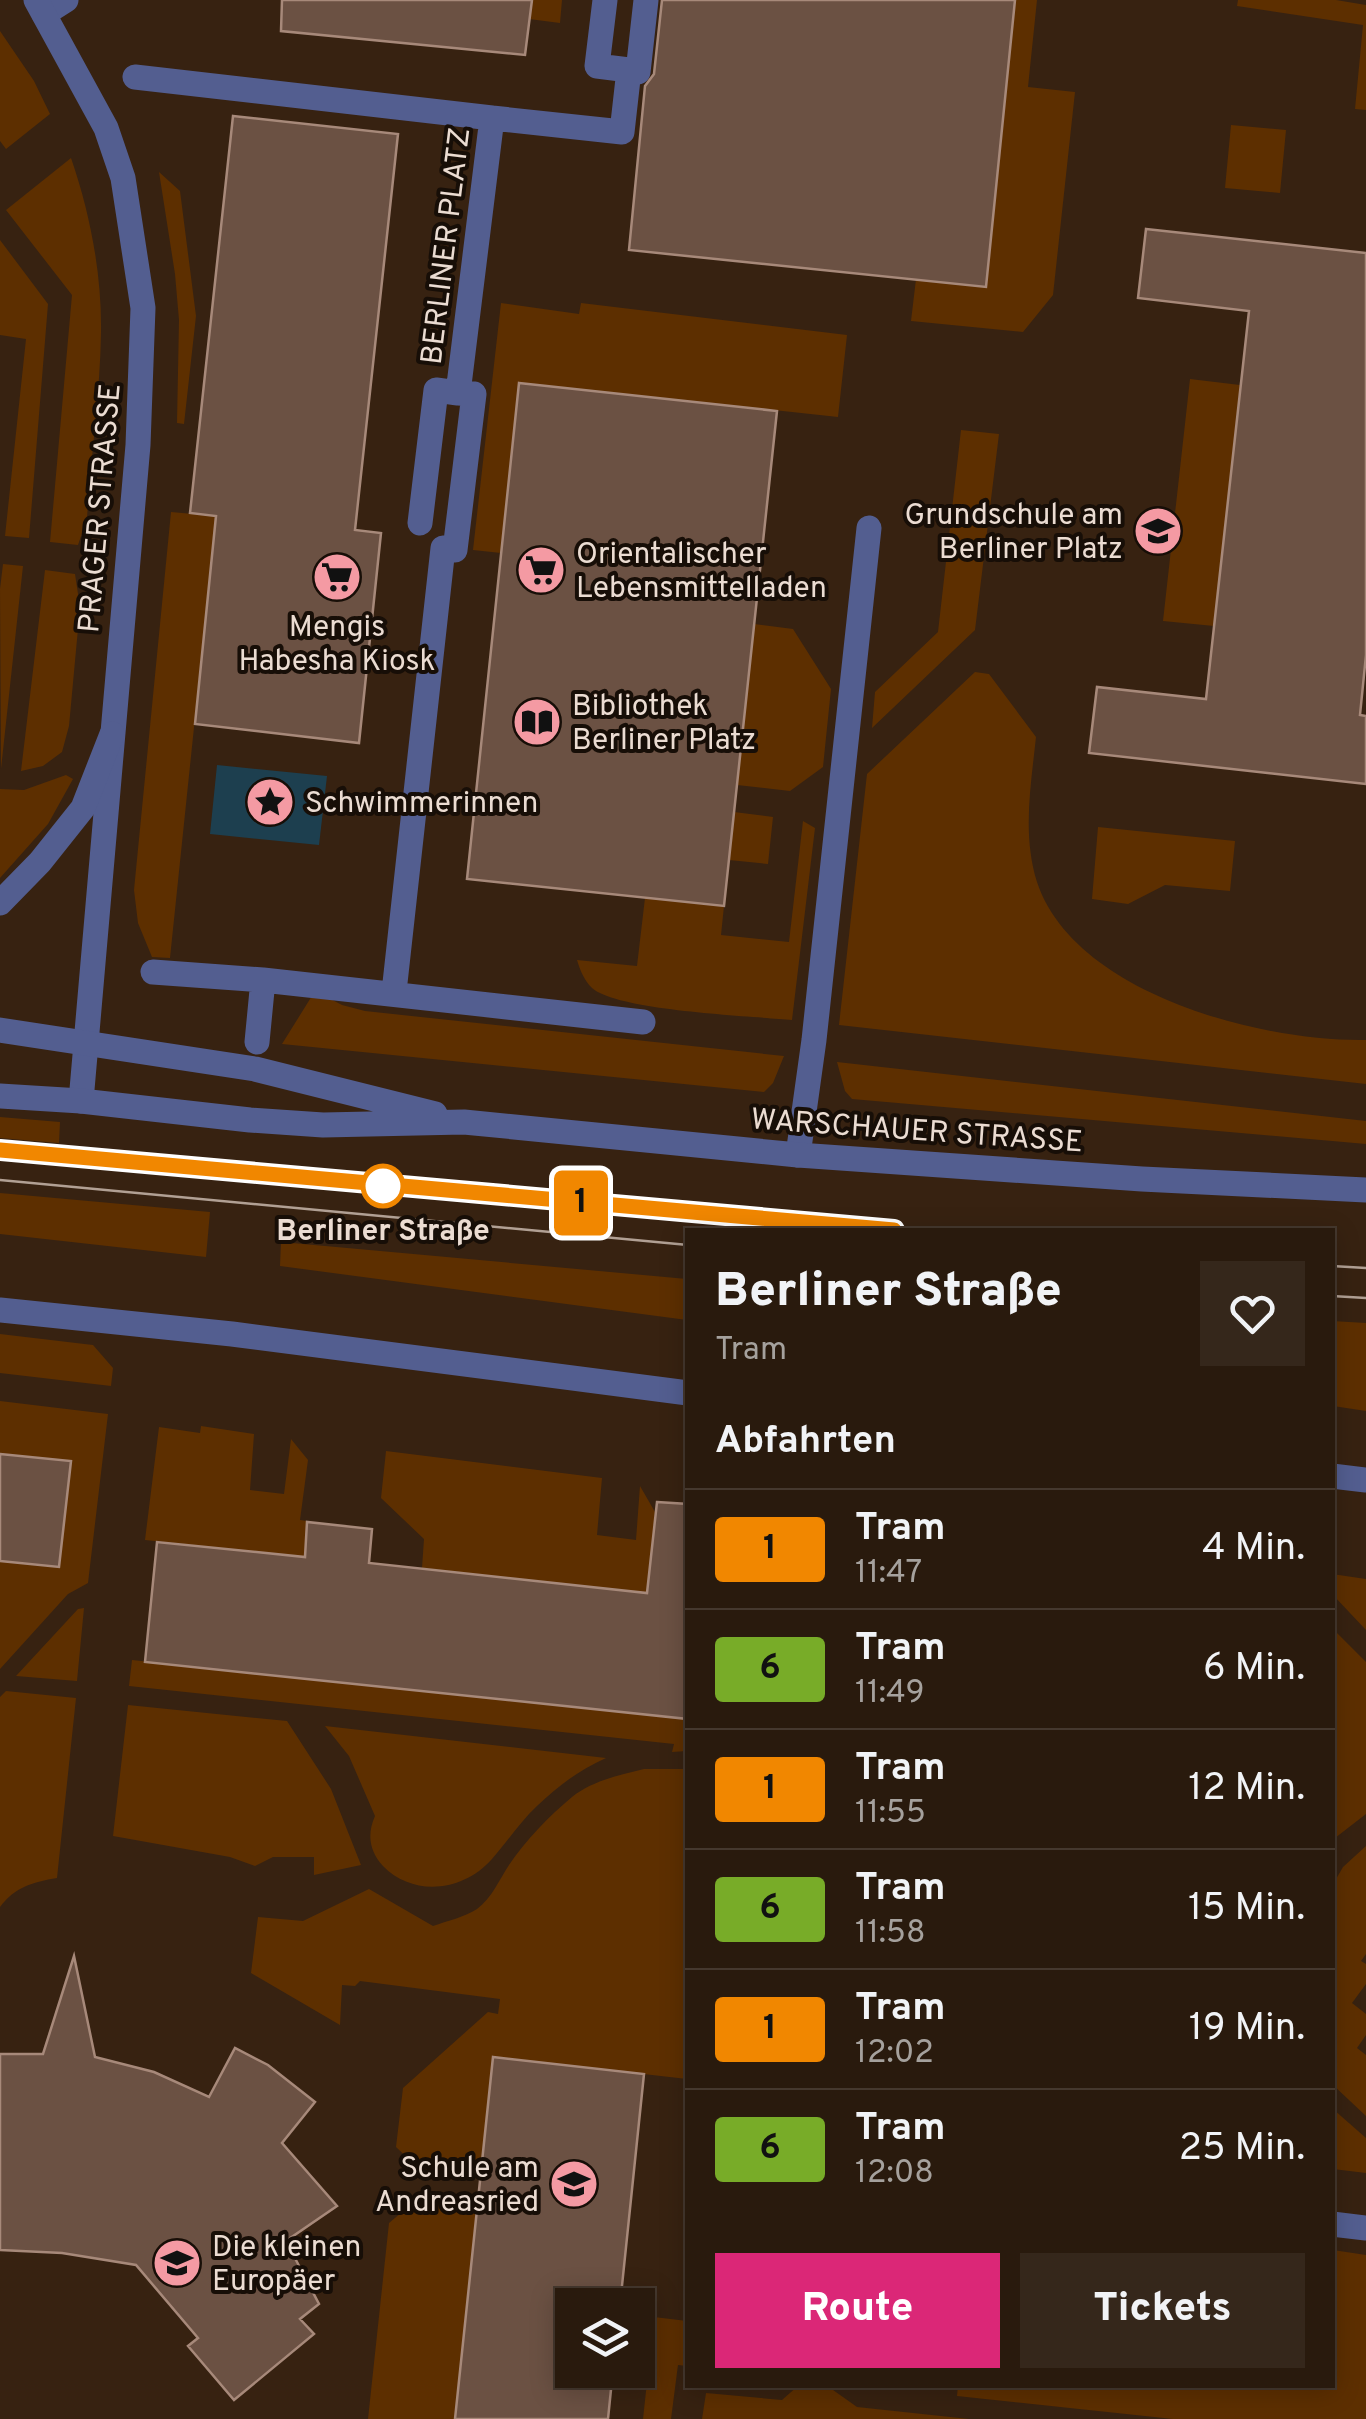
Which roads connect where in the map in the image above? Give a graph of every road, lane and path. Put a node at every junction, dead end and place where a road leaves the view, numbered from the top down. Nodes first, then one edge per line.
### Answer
1 (605, 0) edge
2 (646, 0) edge
3 (49, 4) edge
4 (629, 70) junction
5 (134, 77) dead end
6 (492, 118) junction
7 (458, 393) junction
8 (870, 528) dead end
9 (443, 548) junction
10 (112, 734) junction
11 (0, 903) edge
12 (153, 972) dead end
13 (264, 980) junction
14 (394, 992) junction
15 (643, 1022) dead end
16 (0, 1030) edge
17 (87, 1042) junction
18 (257, 1042) dead end
19 (0, 1096) edge
20 (81, 1101) junction
21 (464, 1122) junction
22 (798, 1154) junction
23 (1366, 1190) edge
24 (0, 1310) edge
25 (685, 1393) edge
26 (1335, 1476) edge
27 (1366, 1480) edge
28 (1335, 2224) edge
29 (1366, 2228) edge

1 - 4 street
2 - 4 street, BERLINER PLATZ
3 - 10 street, PRAGER STRASSE
4 - 6 street, BERLINER PLATZ
5 - 6 street
6 - 7 street, BERLINER PLATZ
7 - 9 street, BERLINER PLATZ
7 - 9 street, BERLINER PLATZ
8 - 22 street
9 - 14 street, BERLINER PLATZ
10 - 11 street
10 - 17 street, PRAGER STRASSE
12 - 13 street
13 - 14 street
13 - 18 street
14 - 15 street
16 - 17 street, WARSCHAUER STRASSE
17 - 20 street
17 - 21 street, WARSCHAUER STRASSE
19 - 20 street, WARSCHAUER STRASSE
20 - 21 street, WARSCHAUER STRASSE
21 - 22 street, WARSCHAUER STRASSE
22 - 23 street, WARSCHAUER STRASSE
24 - 25 street
26 - 27 street
28 - 29 street

